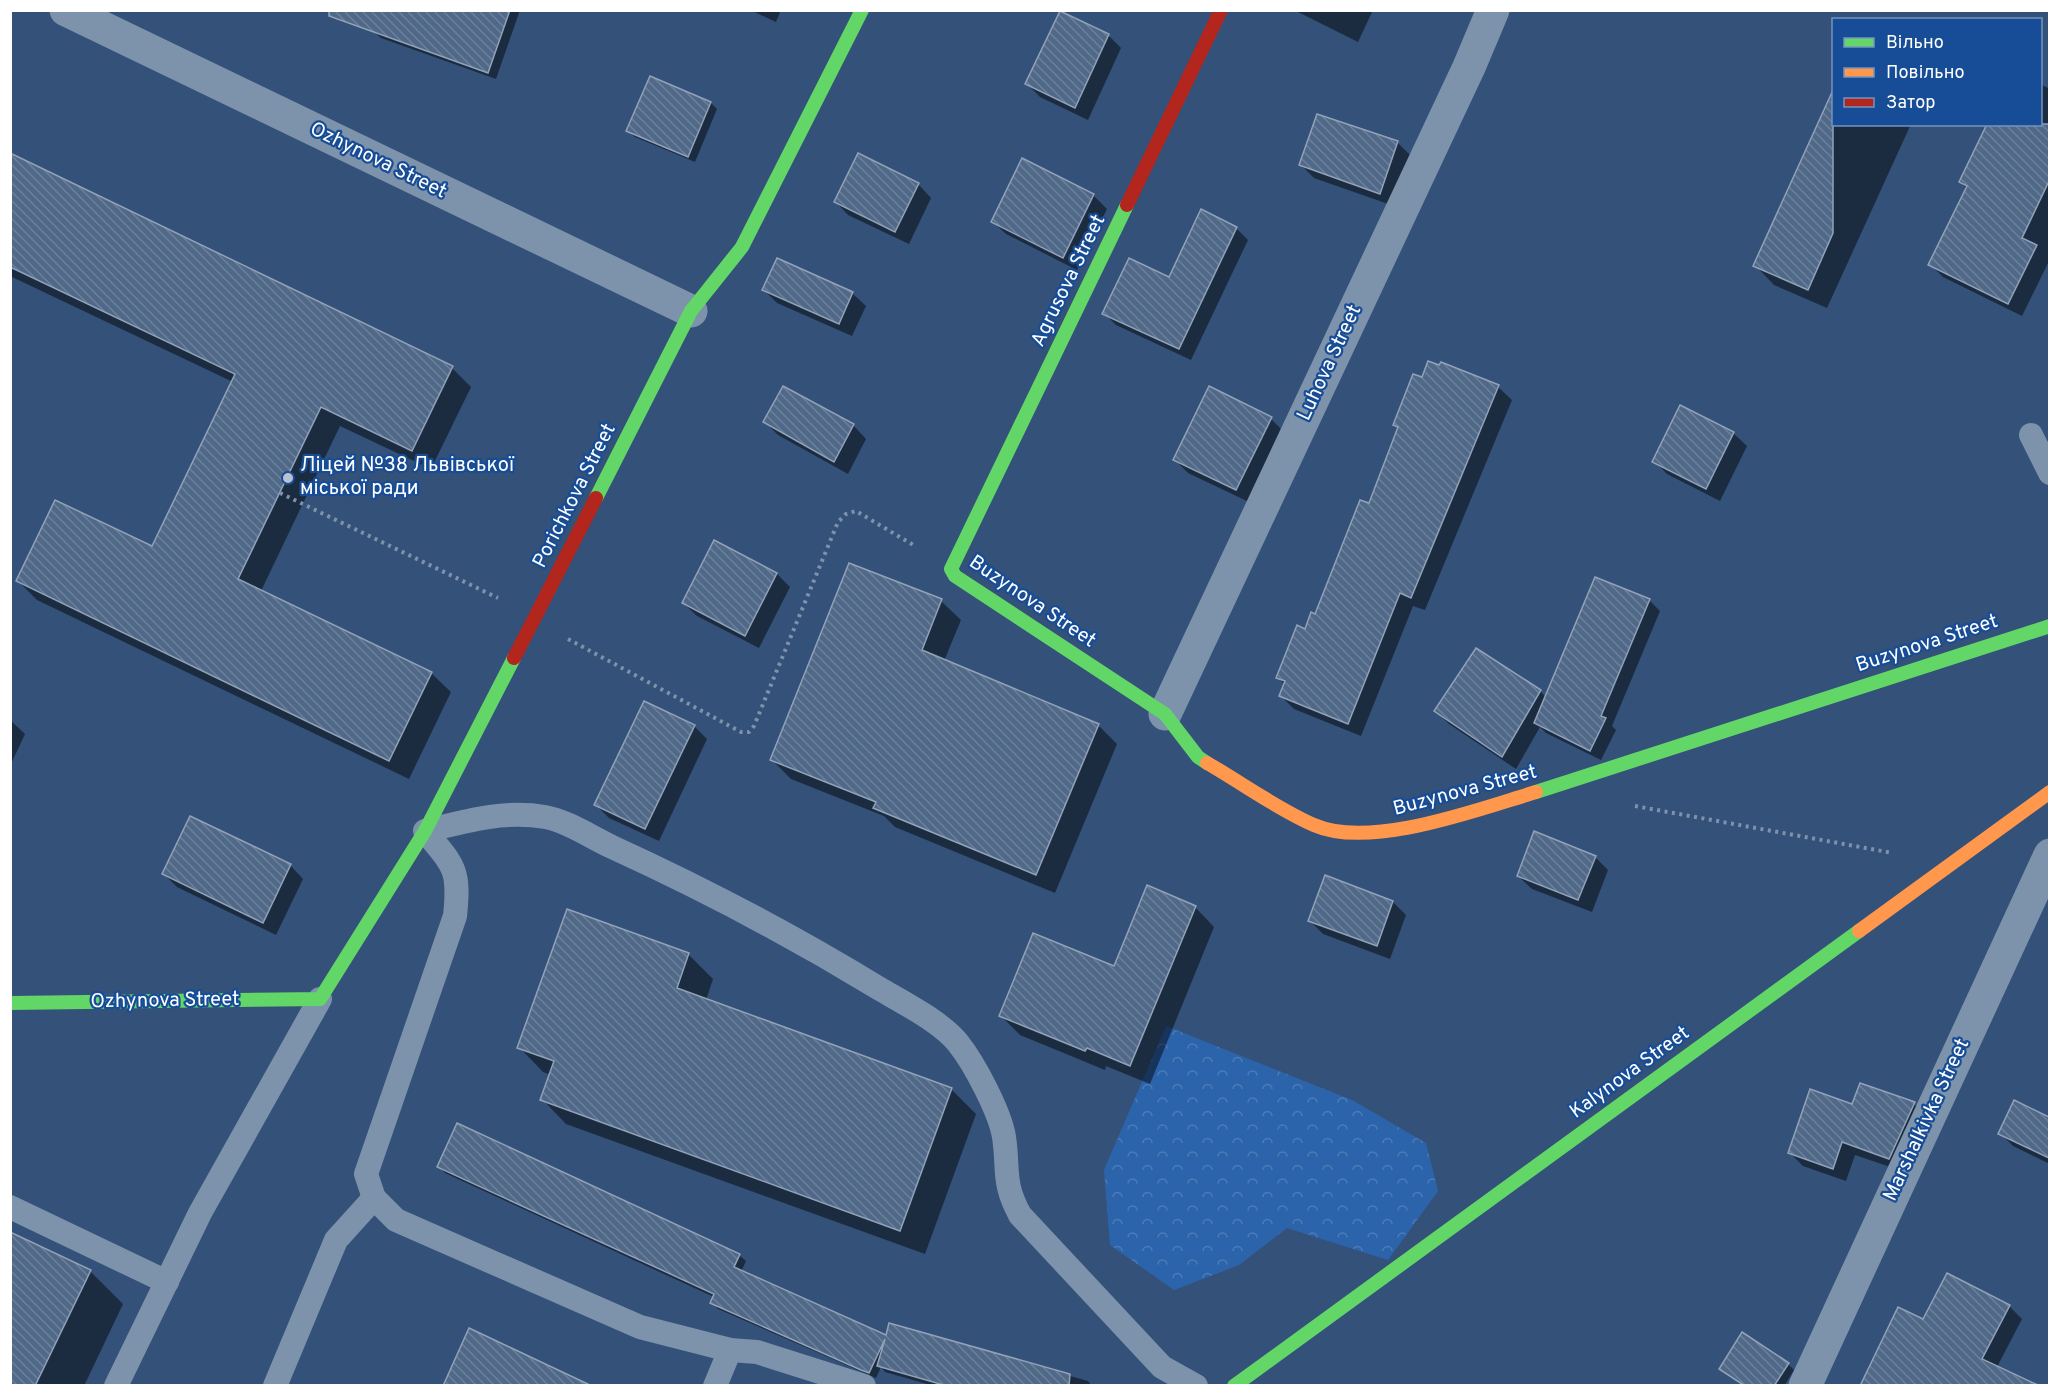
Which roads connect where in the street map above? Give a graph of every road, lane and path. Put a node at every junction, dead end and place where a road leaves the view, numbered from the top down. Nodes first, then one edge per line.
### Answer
1 (66, 10) edge
2 (862, 10) edge
3 (1221, 10) edge
4 (1493, 10) edge
5 (691, 311) junction
6 (2031, 435) dead end
7 (2049, 474) edge
8 (279, 493) dead end
9 (951, 569) junction
10 (503, 600) dead end
11 (2049, 626) edge
12 (565, 637) dead end
13 (1165, 714) junction
14 (2049, 792) edge
15 (1627, 804) dead end
16 (425, 831) junction
17 (2049, 855) edge
18 (1951, 864) junction
19 (320, 999) junction
20 (10, 1003) edge
21 (374, 1198) junction
22 (10, 1207) edge
23 (167, 1282) junction
24 (730, 1350) junction
25 (116, 1386) edge
26 (275, 1386) edge
27 (715, 1386) edge
28 (864, 1386) edge
29 (1196, 1386) edge
30 (1234, 1386) edge
31 (1805, 1386) edge

1 - 5 street, Ozhynova Street
2 - 5 street, Porichkova Street
3 - 9 street, Agrusova Street
4 - 13 street, Luhova Street
5 - 16 street, Porichkova Street
6 - 7 lane
8 - 10 path
9 - 12 path
9 - 13 street, Buzynova Street
11 - 13 street, Buzynova Street
14 - 18 street, Kalynova Street
15 - 18 path
16 - 19 street, Porichkova Street
16 - 21 lane
16 - 29 lane
17 - 31 street, Marshalkivka Street
18 - 30 street, Kalynova Street
19 - 20 street, Ozhynova Street
19 - 23 lane
21 - 24 lane
21 - 26 lane
22 - 23 lane
23 - 25 lane
24 - 27 lane
24 - 28 lane

